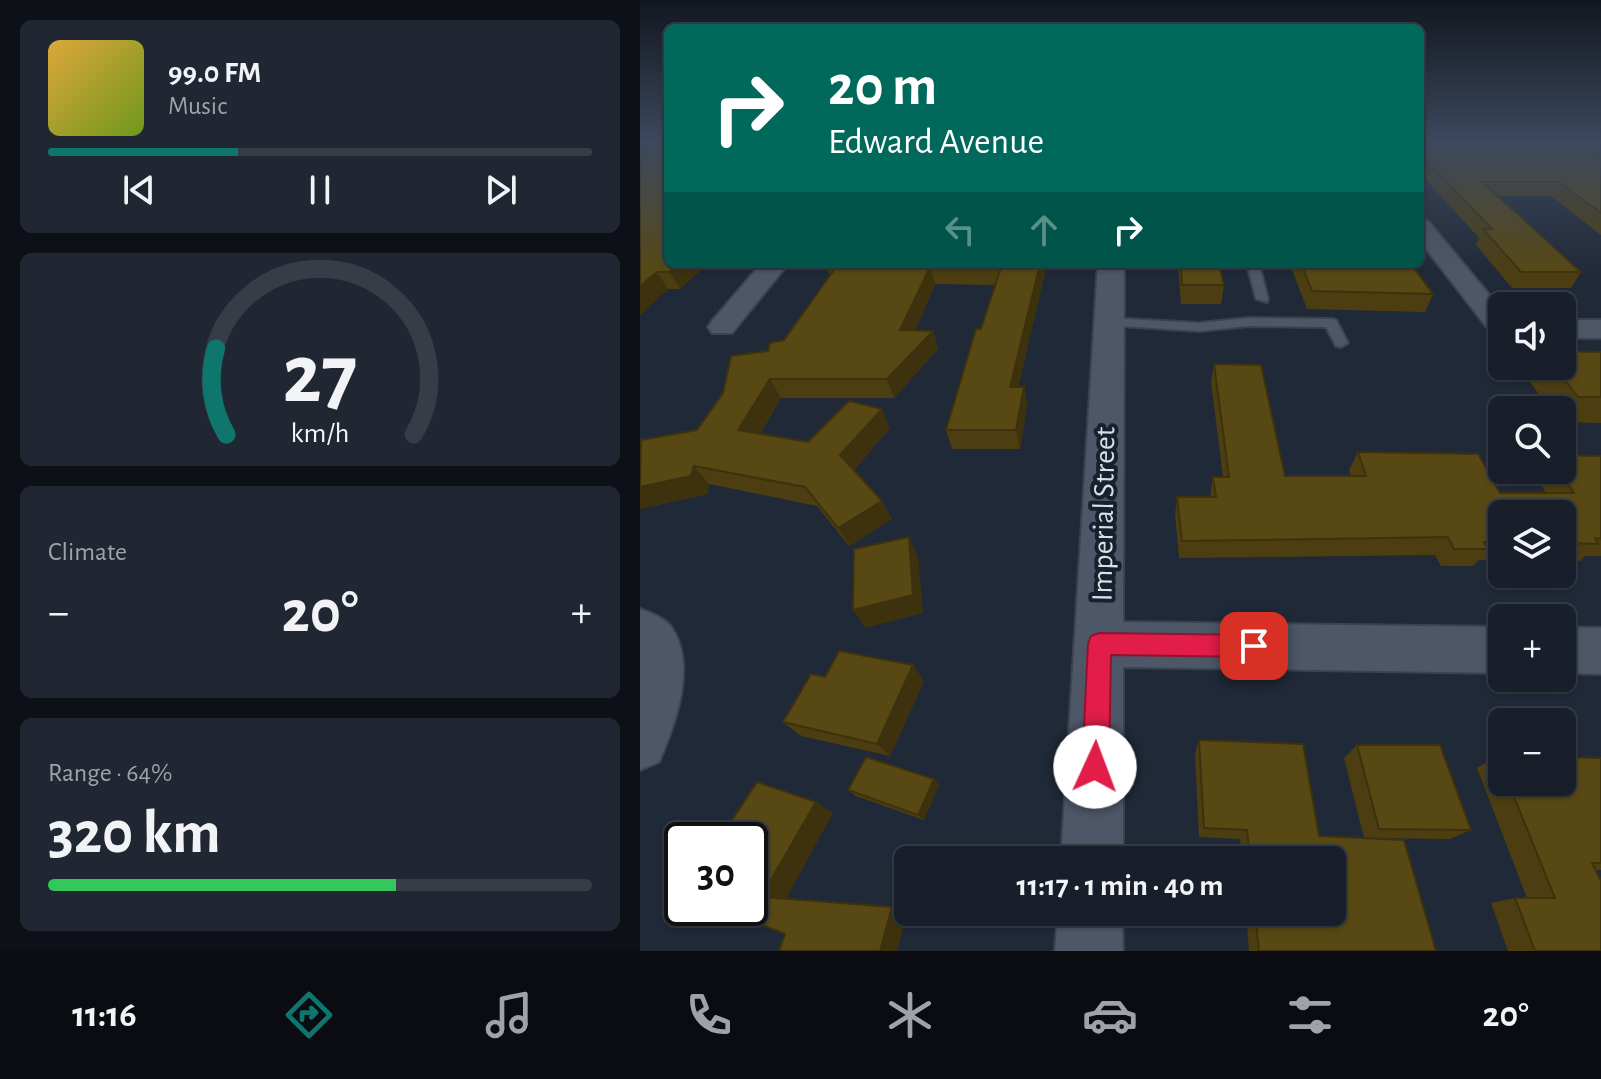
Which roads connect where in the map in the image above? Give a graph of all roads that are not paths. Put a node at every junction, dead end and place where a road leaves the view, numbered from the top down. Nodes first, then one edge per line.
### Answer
1 (1424, 231) edge
2 (772, 268) edge
3 (1111, 268) edge
4 (1254, 268) edge
5 (1262, 299) dead end
6 (1488, 311) edge
7 (1109, 322) junction
8 (722, 327) dead end
9 (1576, 329) edge
10 (1601, 329) edge
11 (1341, 343) dead end
12 (647, 636) edge
13 (1099, 644) junction
14 (1488, 650) edge
15 (1576, 650) edge
16 (1601, 651) edge
17 (640, 743) edge
18 (1092, 846) edge
19 (1090, 926) edge
20 (1089, 951) edge

1 - 6 street
2 - 8 street
3 - 7 street, Imperial Street
4 - 5 lane
7 - 11 lane
7 - 13 street, Imperial Street
9 - 10 street
12 - 17 street
13 - 14 street
13 - 18 street, Imperial Street
15 - 16 street
19 - 20 street

